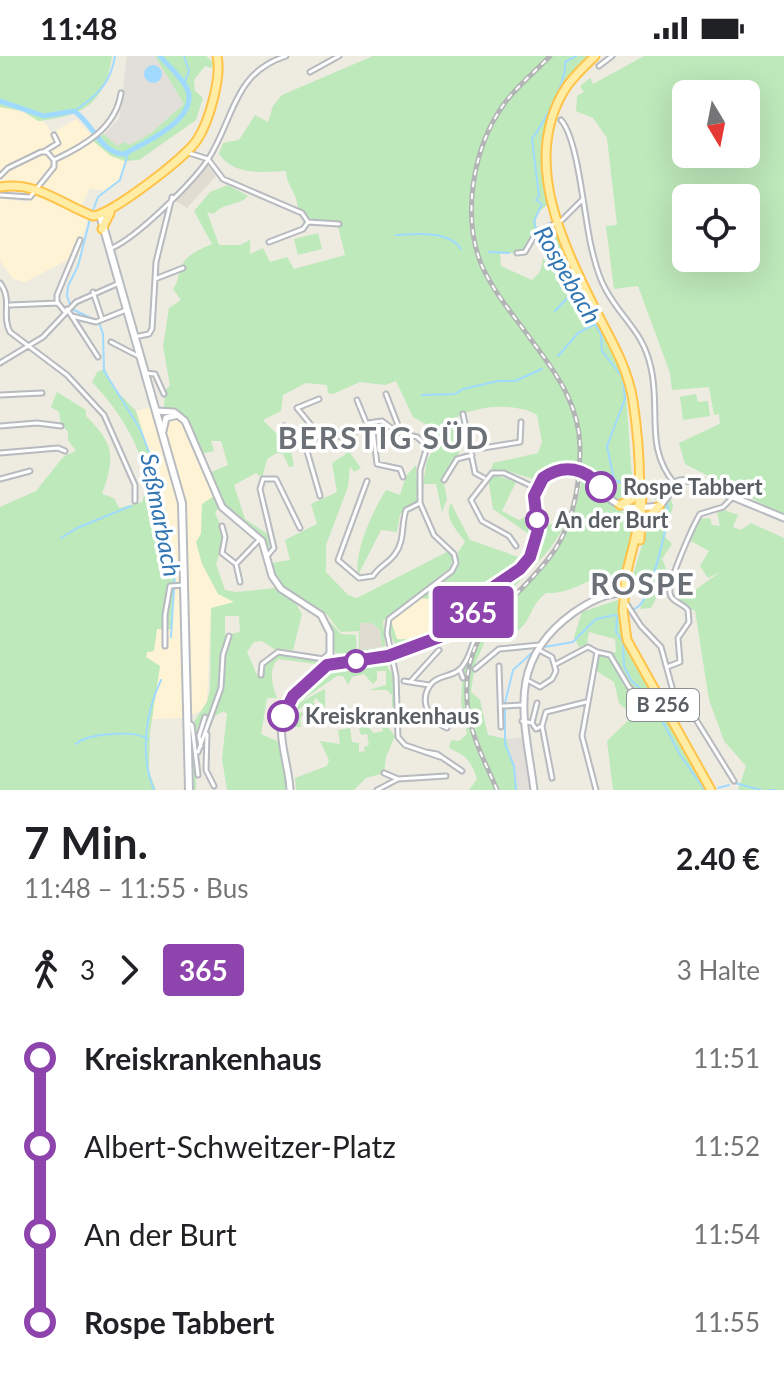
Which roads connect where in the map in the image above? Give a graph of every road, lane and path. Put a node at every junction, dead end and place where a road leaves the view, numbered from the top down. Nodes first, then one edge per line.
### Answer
1 (217, 56) edge
2 (286, 56) edge
3 (339, 56) edge
4 (595, 56) edge
5 (612, 56) edge
6 (599, 66) dead end
7 (310, 72) dead end
8 (121, 93) dead end
9 (561, 120) dead end
10 (54, 135) dead end
11 (43, 152) junction
12 (185, 152) junction
13 (208, 159) junction
14 (54, 160) junction
15 (0, 176) edge
16 (0, 187) edge
17 (36, 189) junction
18 (0, 195) edge
19 (172, 197) junction
20 (582, 200) junction
21 (112, 210) junction
22 (93, 216) junction
23 (308, 222) junction
24 (556, 222) junction
25 (339, 224) dead end
26 (102, 229) junction
27 (80, 240) dead end
28 (269, 242) dead end
29 (108, 249) junction
30 (517, 253) dead end
31 (181, 267) dead end
32 (155, 279) junction
33 (0, 283) edge
34 (118, 284) junction
35 (93, 292) junction
36 (58, 303) junction
37 (9, 305) junction
38 (68, 309) junction
39 (126, 310) junction
40 (72, 316) junction
41 (99, 320) junction
42 (134, 337) junction
43 (111, 342) dead end
44 (28, 345) junction
45 (98, 357) dead end
46 (140, 357) junction
47 (0, 363) edge
48 (145, 373) junction
49 (42, 393) dead end
50 (164, 394) dead end
51 (386, 394) dead end
52 (0, 395) edge
53 (319, 399) dead end
54 (357, 400) dead end
55 (156, 411) junction
56 (463, 414) dead end
57 (179, 415) junction
58 (521, 422) dead end
59 (0, 426) edge
60 (61, 426) dead end
61 (284, 426) dead end
62 (369, 426) junction
63 (401, 434) junction
64 (320, 436) junction
65 (164, 438) junction
66 (309, 445) junction
67 (65, 451) dead end
68 (472, 452) junction
69 (0, 453) edge
70 (30, 471) dead end
71 (403, 477) dead end
72 (484, 478) junction
73 (0, 479) edge
74 (444, 480) dead end
75 (367, 481) dead end
76 (675, 484) junction
77 (639, 485) junction
78 (536, 488) junction
79 (320, 496) dead end
80 (734, 496) junction
81 (135, 501) dead end
82 (664, 502) junction
83 (420, 503) junction
84 (620, 505) junction
85 (641, 507) junction
86 (784, 518) edge
87 (640, 523) junction
88 (222, 526) dead end
89 (300, 528) dead end
90 (260, 539) junction
91 (516, 546) dead end
92 (268, 555) junction
93 (236, 564) junction
94 (240, 582) dead end
95 (624, 583) junction
96 (181, 586) junction
97 (625, 593) junction
98 (608, 594) junction
99 (476, 607) junction
100 (627, 610) junction
101 (229, 636) dead end
102 (165, 646) dead end
103 (539, 647) junction
104 (439, 650) dead end
105 (597, 652) junction
106 (392, 654) junction
107 (334, 658) junction
108 (326, 662) junction
109 (556, 664) junction
110 (499, 666) dead end
111 (667, 667) junction
112 (475, 669) dead end
113 (460, 670) junction
114 (261, 675) dead end
115 (463, 678) dead end
116 (527, 680) junction
117 (404, 681) dead end
118 (410, 682) junction
119 (429, 685) junction
120 (673, 691) junction
121 (586, 702) junction
122 (657, 702) junction
123 (537, 703) dead end
124 (522, 705) junction
125 (505, 706) junction
126 (205, 717) dead end
127 (522, 721) junction
128 (187, 722) junction
129 (532, 723) junction
130 (542, 726) junction
131 (501, 727) dead end
132 (447, 728) dead end
133 (206, 730) junction
134 (201, 746) junction
135 (198, 752) junction
136 (462, 771) dead end
137 (384, 773) dead end
138 (198, 775) dead end
139 (446, 776) dead end
140 (552, 778) dead end
141 (398, 779) junction
142 (734, 781) dead end
143 (214, 786) dead end
144 (189, 790) edge
145 (290, 790) edge
146 (377, 790) edge
147 (534, 790) edge
148 (596, 790) edge
149 (711, 790) edge

1 - 12 main road
2 - 13 street
3 - 7 street
4 - 24 main road, B 256
5 - 6 street
8 - 14 street
9 - 20 street
10 - 11 street
11 - 14 street
11 - 15 street
12 - 13 street
12 - 21 main road
13 - 19 street
13 - 23 street
14 - 17 street
16 - 17 main road
17 - 18 street
17 - 22 main road
19 - 29 street
19 - 32 street
20 - 24 street
20 - 76 street
21 - 22 main road
21 - 26 main road
22 - 26 main road
23 - 25 street
23 - 28 street
24 - 30 street
24 - 77 main road, B 256
26 - 29 main road
27 - 36 street
29 - 34 main road
31 - 32 street
32 - 42 street
33 - 37 street
34 - 35 street
34 - 39 main road
35 - 38 street
35 - 41 street
36 - 37 street
36 - 38 street
37 - 44 street
38 - 40 street
38 - 44 street
39 - 41 street
39 - 42 main road
40 - 41 street
40 - 45 street
42 - 46 main road
43 - 46 street
44 - 47 street
44 - 81 street
46 - 48 main road
48 - 50 street
48 - 55 main road
49 - 52 street
51 - 63 street
53 - 64 street
54 - 62 street
55 - 57 street
55 - 65 main road
56 - 68 street
57 - 65 street
57 - 90 street
58 - 68 street
59 - 60 street
61 - 66 street
62 - 63 street
62 - 64 street
62 - 71 street
63 - 83 street
64 - 66 street
65 - 96 main road
66 - 79 street
67 - 69 street
68 - 72 street
68 - 74 street
70 - 73 street
72 - 78 street
72 - 91 street
75 - 83 street
76 - 80 street
76 - 82 street
77 - 84 main road
77 - 85 main road, B 256
78 - 84 street
78 - 99 street
80 - 86 street
80 - 111 street
82 - 85 street
82 - 87 main road, B 256
83 - 106 street
84 - 85 street
84 - 87 main road
85 - 87 main road, B 256
87 - 95 main road, B 256
87 - 97 main road, B 256
88 - 93 street
89 - 92 street
90 - 92 street
90 - 93 street
92 - 107 street
93 - 94 street
95 - 97 main road, B 256
95 - 98 street
96 - 102 street
96 - 128 main road
97 - 98 street
97 - 100 main road, B 256
98 - 103 street
99 - 106 street
99 - 113 street
100 - 111 street
100 - 122 main road, B 256
101 - 133 street
103 - 109 street
103 - 112 street
103 - 116 street
104 - 118 street
105 - 109 street
105 - 121 street
105 - 122 street
106 - 107 street
106 - 136 street
107 - 108 street
107 - 108 street
108 - 114 street
108 - 145 street
109 - 116 street
110 - 125 street
111 - 120 street
113 - 115 street
113 - 119 street
116 - 124 street
117 - 118 street
118 - 119 street
119 - 132 street
120 - 122 street
120 - 142 street
121 - 130 street
121 - 148 street
122 - 149 main road, B 256
123 - 129 street
124 - 125 street
124 - 127 street
125 - 131 street
126 - 134 street
127 - 129 street
127 - 147 street
128 - 135 street
128 - 144 main road
129 - 130 street
130 - 140 street
133 - 134 street
133 - 143 street
134 - 135 street
135 - 138 street
137 - 141 street
139 - 141 street
141 - 146 street

